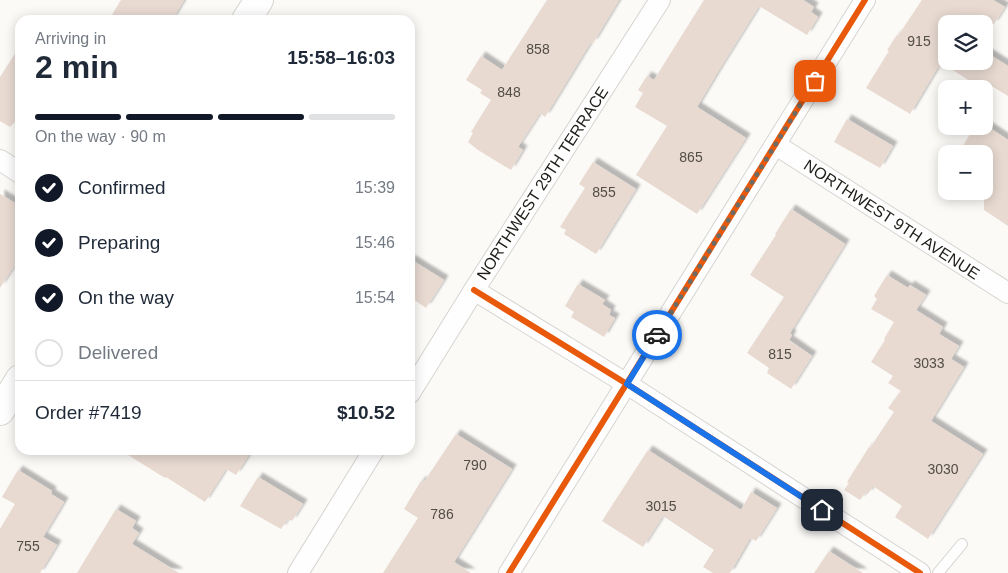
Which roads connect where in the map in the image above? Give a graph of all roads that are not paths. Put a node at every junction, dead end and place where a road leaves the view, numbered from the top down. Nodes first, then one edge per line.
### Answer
1 (259, 0) edge
2 (660, 0) edge
3 (865, 0) edge
4 (249, 15) edge
5 (776, 145) junction
6 (0, 160) edge
7 (15, 170) edge
8 (474, 290) junction
9 (1008, 293) edge
10 (627, 384) junction
11 (415, 385) edge
12 (15, 387) edge
13 (0, 411) edge
14 (371, 455) edge
15 (962, 544) dead end
16 (298, 573) edge
17 (509, 573) edge
18 (920, 573) edge
19 (938, 573) edge

1 - 4 street
2 - 8 street, NORTHWEST 29TH TERRACE
3 - 5 street
5 - 9 street, NORTHWEST 9TH AVENUE
5 - 10 street
6 - 7 street
8 - 10 street
8 - 11 street, NORTHWEST 29TH TERRACE
10 - 17 street
10 - 18 street
12 - 13 street
14 - 16 street
15 - 19 lane

